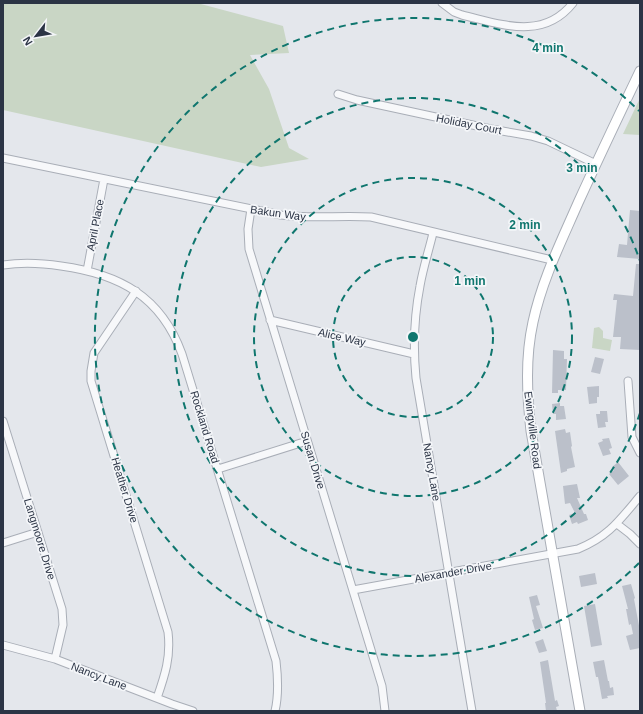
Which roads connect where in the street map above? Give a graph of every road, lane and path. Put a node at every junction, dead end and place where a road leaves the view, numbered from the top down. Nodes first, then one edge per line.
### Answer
1 (442, 3) edge
2 (573, 3) edge
3 (640, 71) edge
4 (338, 94) dead end
5 (3, 158) edge
6 (596, 164) junction
7 (104, 179) junction
8 (251, 209) junction
9 (433, 233) junction
10 (552, 260) junction
11 (3, 265) edge
12 (87, 271) junction
13 (136, 291) junction
14 (270, 320) junction
15 (414, 354) junction
16 (628, 381) dead end
17 (3, 421) edge
18 (307, 441) junction
19 (640, 453) edge
20 (218, 469) junction
21 (640, 496) edge
22 (617, 524) junction
23 (38, 532) junction
24 (3, 543) edge
25 (640, 544) edge
26 (553, 555) junction
27 (449, 573) junction
28 (352, 590) junction
29 (3, 645) edge
30 (55, 659) junction
31 (157, 698) junction
32 (193, 711) edge
33 (275, 711) edge
34 (384, 711) edge
35 (472, 711) edge
36 (580, 711) edge

1 - 2 street
3 - 6 main road, Ewingville Road
4 - 6 street, Holiday Court
5 - 7 street, Bakun Way
6 - 10 main road, Ewingville Road
7 - 8 street, Bakun Way
7 - 12 street, April Place
8 - 9 street, Bakun Way
8 - 14 street, Susan Drive
9 - 10 street, Bakun Way
9 - 15 street, Nancy Lane
10 - 26 main road, Ewingville Road
11 - 12 street, Rockland Road
12 - 13 street, Rockland Road
13 - 20 street, Rockland Road
13 - 31 street, Heather Drive
14 - 15 street, Alice Way
14 - 18 street, Susan Drive
15 - 27 street, Nancy Lane
16 - 19 street
17 - 23 street, Langmoore Drive
18 - 20 street
18 - 28 street, Susan Drive
20 - 33 street, Rockland Road
21 - 22 street, Alexander Drive
22 - 25 street
22 - 26 street, Alexander Drive
23 - 24 street
23 - 30 street, Langmoore Drive
26 - 27 street, Alexander Drive
26 - 36 main road, Ewingville Road
27 - 28 street, Alexander Drive
27 - 35 street, Nancy Lane
28 - 34 street, Susan Drive
29 - 30 street, Nancy Lane
30 - 31 street, Nancy Lane
31 - 32 street, Nancy Lane

